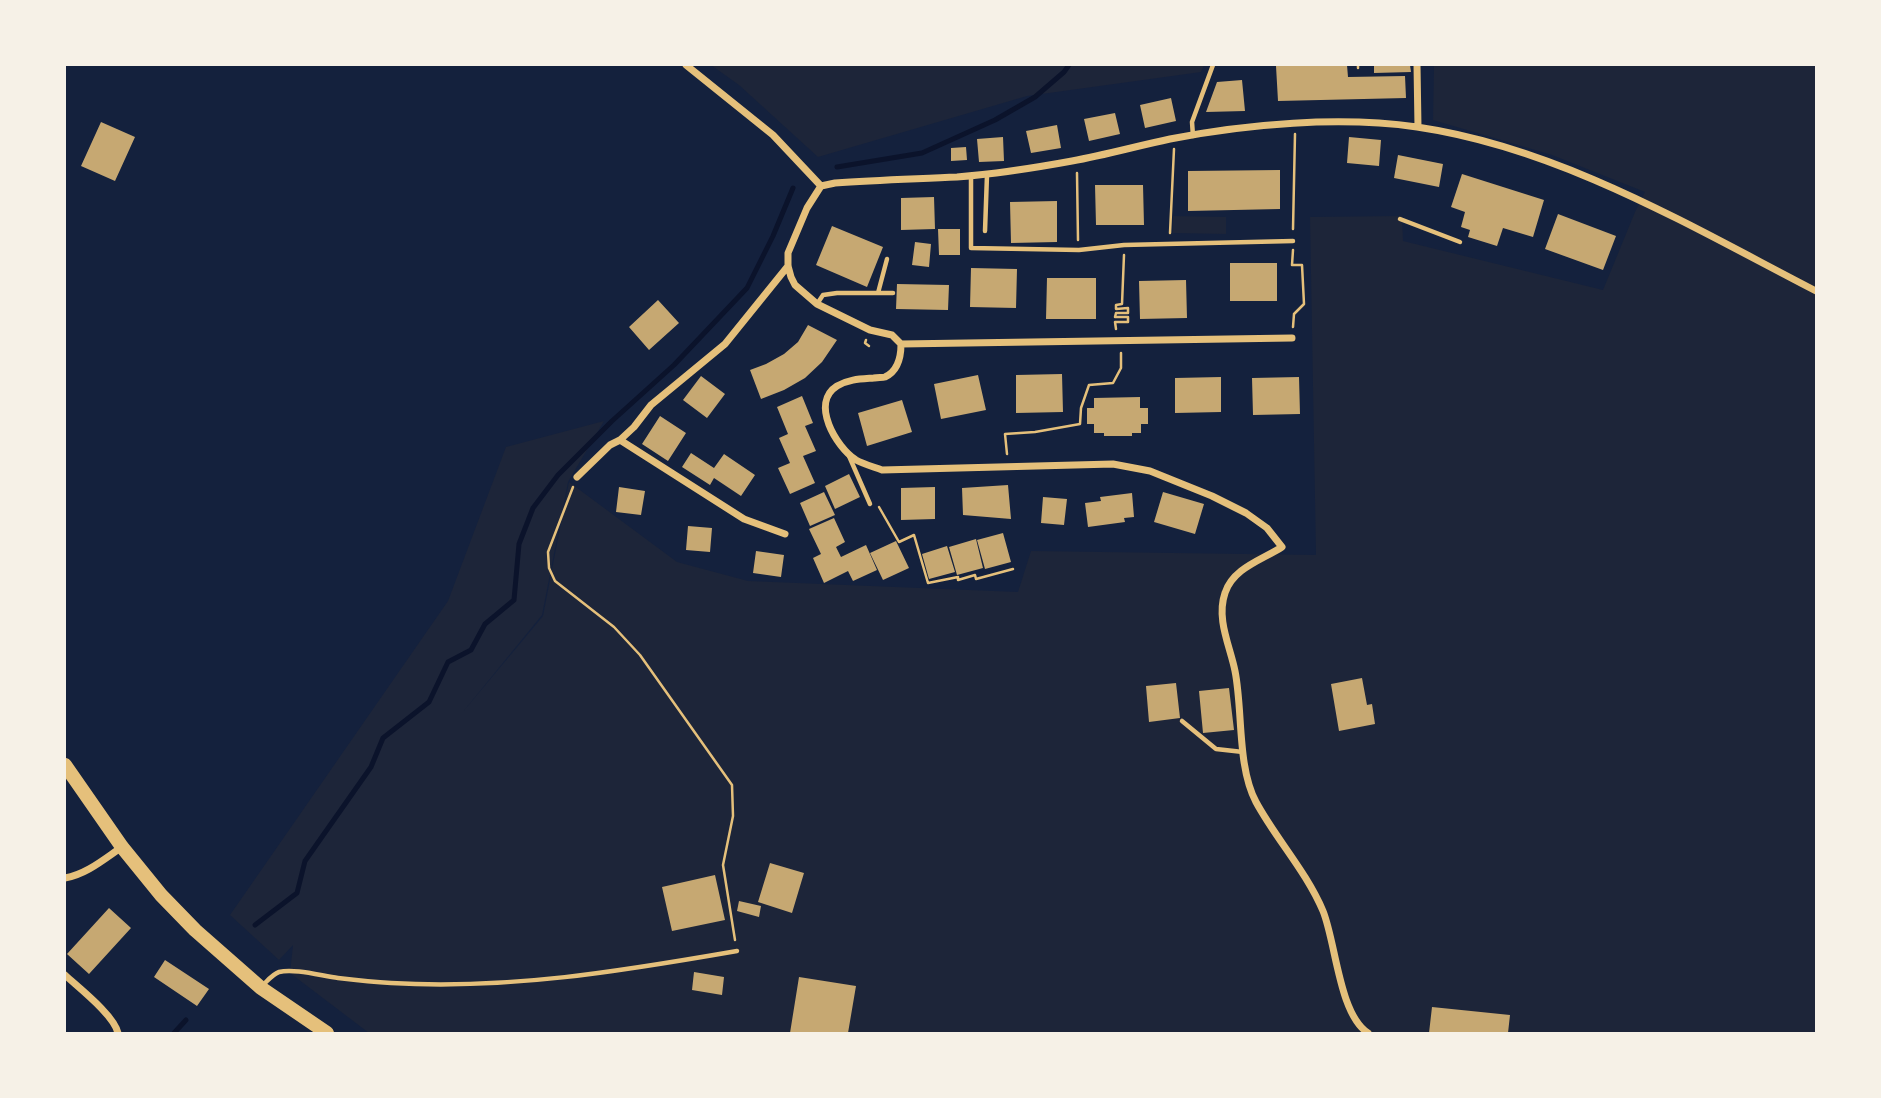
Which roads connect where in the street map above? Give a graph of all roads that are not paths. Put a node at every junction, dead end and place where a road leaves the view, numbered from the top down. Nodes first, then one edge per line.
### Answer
1 (686, 65) edge
2 (1213, 65) edge
3 (1418, 65) edge
4 (1418, 127) junction
5 (1193, 136) junction
6 (987, 174) junction
7 (971, 176) junction
8 (821, 186) junction
9 (1400, 219) dead end
10 (985, 231) dead end
11 (1293, 241) road end
12 (1460, 242) dead end
13 (887, 259) dead end
14 (788, 266) junction
15 (1816, 290) edge
16 (878, 293) junction
17 (893, 293) dead end
18 (817, 304) junction
19 (1292, 338) dead end
20 (901, 344) junction
21 (620, 440) junction
22 (848, 452) junction
23 (577, 477) road end
24 (870, 504) dead end
25 (785, 534) dead end
26 (1182, 720) dead end
27 (1244, 752) junction
28 (65, 765) edge
29 (122, 847) junction
30 (65, 877) edge
31 (737, 951) road end
32 (65, 975) edge
33 (261, 988) junction
34 (118, 1033) edge
35 (327, 1033) edge
36 (1368, 1033) edge

1 - 8 street
2 - 5 lane
3 - 4 street
4 - 5 street
4 - 15 street
5 - 6 street
6 - 7 street
6 - 10 lane
7 - 8 street
7 - 11 lane
8 - 14 street
9 - 12 lane
13 - 16 lane
14 - 18 street
14 - 21 street
16 - 17 lane
16 - 18 lane
18 - 20 street
19 - 20 street
20 - 22 street
21 - 23 street
21 - 25 street
22 - 24 lane
22 - 27 street
26 - 27 lane
27 - 36 street
28 - 29 main road
29 - 30 street
29 - 33 main road
31 - 33 lane
32 - 34 street
33 - 35 main road

